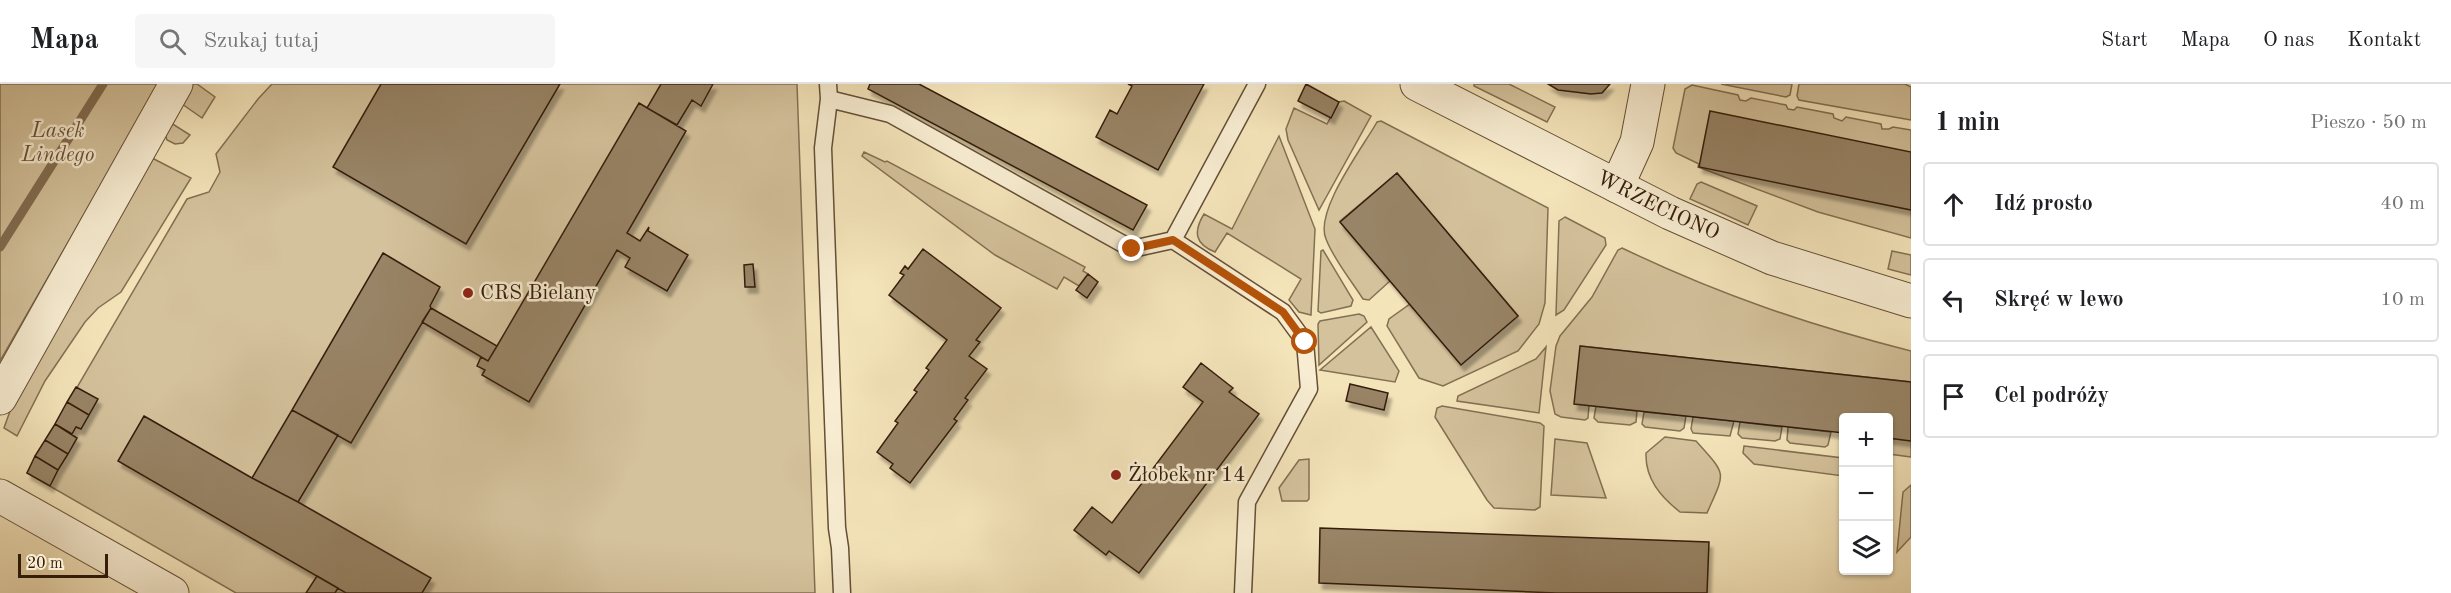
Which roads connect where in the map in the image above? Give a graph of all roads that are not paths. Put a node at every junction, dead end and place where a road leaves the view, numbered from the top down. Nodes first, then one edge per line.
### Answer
1 (176, 84) edge
2 (1257, 84) edge
3 (1417, 84) edge
4 (1648, 84) edge
5 (829, 92) edge
6 (1617, 186) junction
7 (1173, 240) junction
8 (1911, 300) edge
9 (0, 398) edge
10 (0, 496) edge
11 (172, 593) edge
12 (842, 593) edge
13 (1243, 593) edge

1 - 9 street
2 - 7 lane
3 - 6 street, WRZECIONO
4 - 6 street
5 - 7 lane
5 - 12 lane
6 - 8 street, WRZECIONO
7 - 13 lane
10 - 11 street

